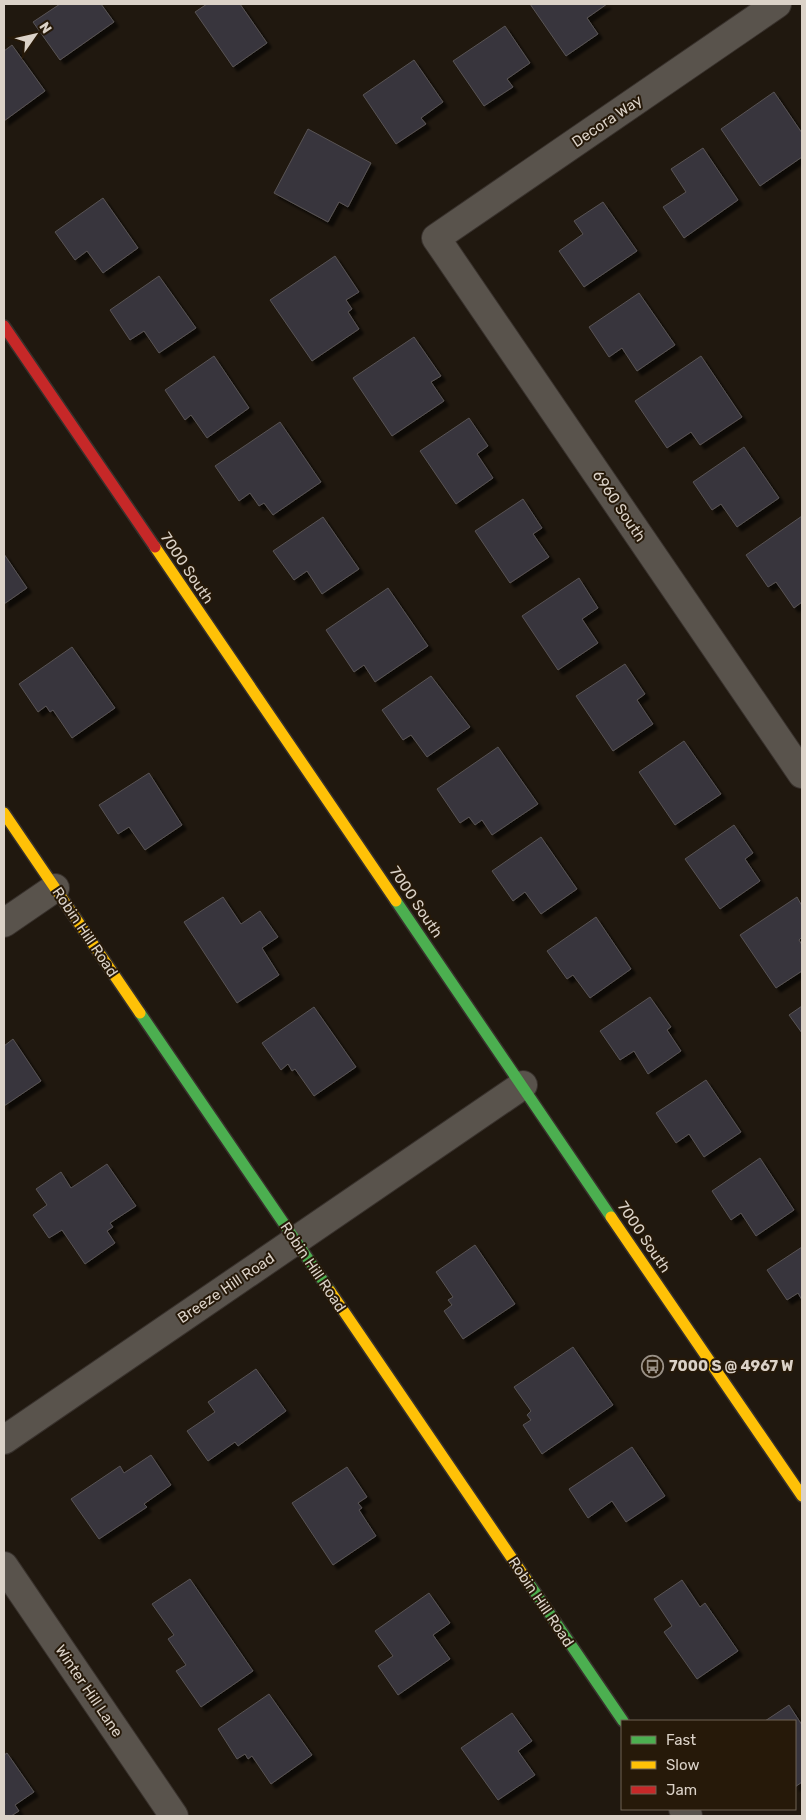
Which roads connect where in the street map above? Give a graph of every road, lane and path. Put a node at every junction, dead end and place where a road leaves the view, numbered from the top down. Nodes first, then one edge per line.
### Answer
1 (777, 4) edge
2 (436, 238) joint
3 (4, 326) edge
4 (802, 774) edge
5 (4, 813) edge
6 (55, 888) junction
7 (4, 923) edge
8 (523, 1085) junction
9 (295, 1241) junction
10 (4, 1440) edge
11 (802, 1496) edge
12 (4, 1566) edge
13 (622, 1720) edge
14 (174, 1816) edge

1 - 2 street, Decora Way
2 - 4 street, 6960 South
3 - 8 street, 7000 South
5 - 6 street, Robin Hill Road
6 - 7 street
6 - 9 street, Robin Hill Road
8 - 9 street, Breeze Hill Road
8 - 11 street, 7000 South
9 - 10 street, Breeze Hill Road
9 - 13 street, Robin Hill Road
12 - 14 street, Winter Hill Lane

